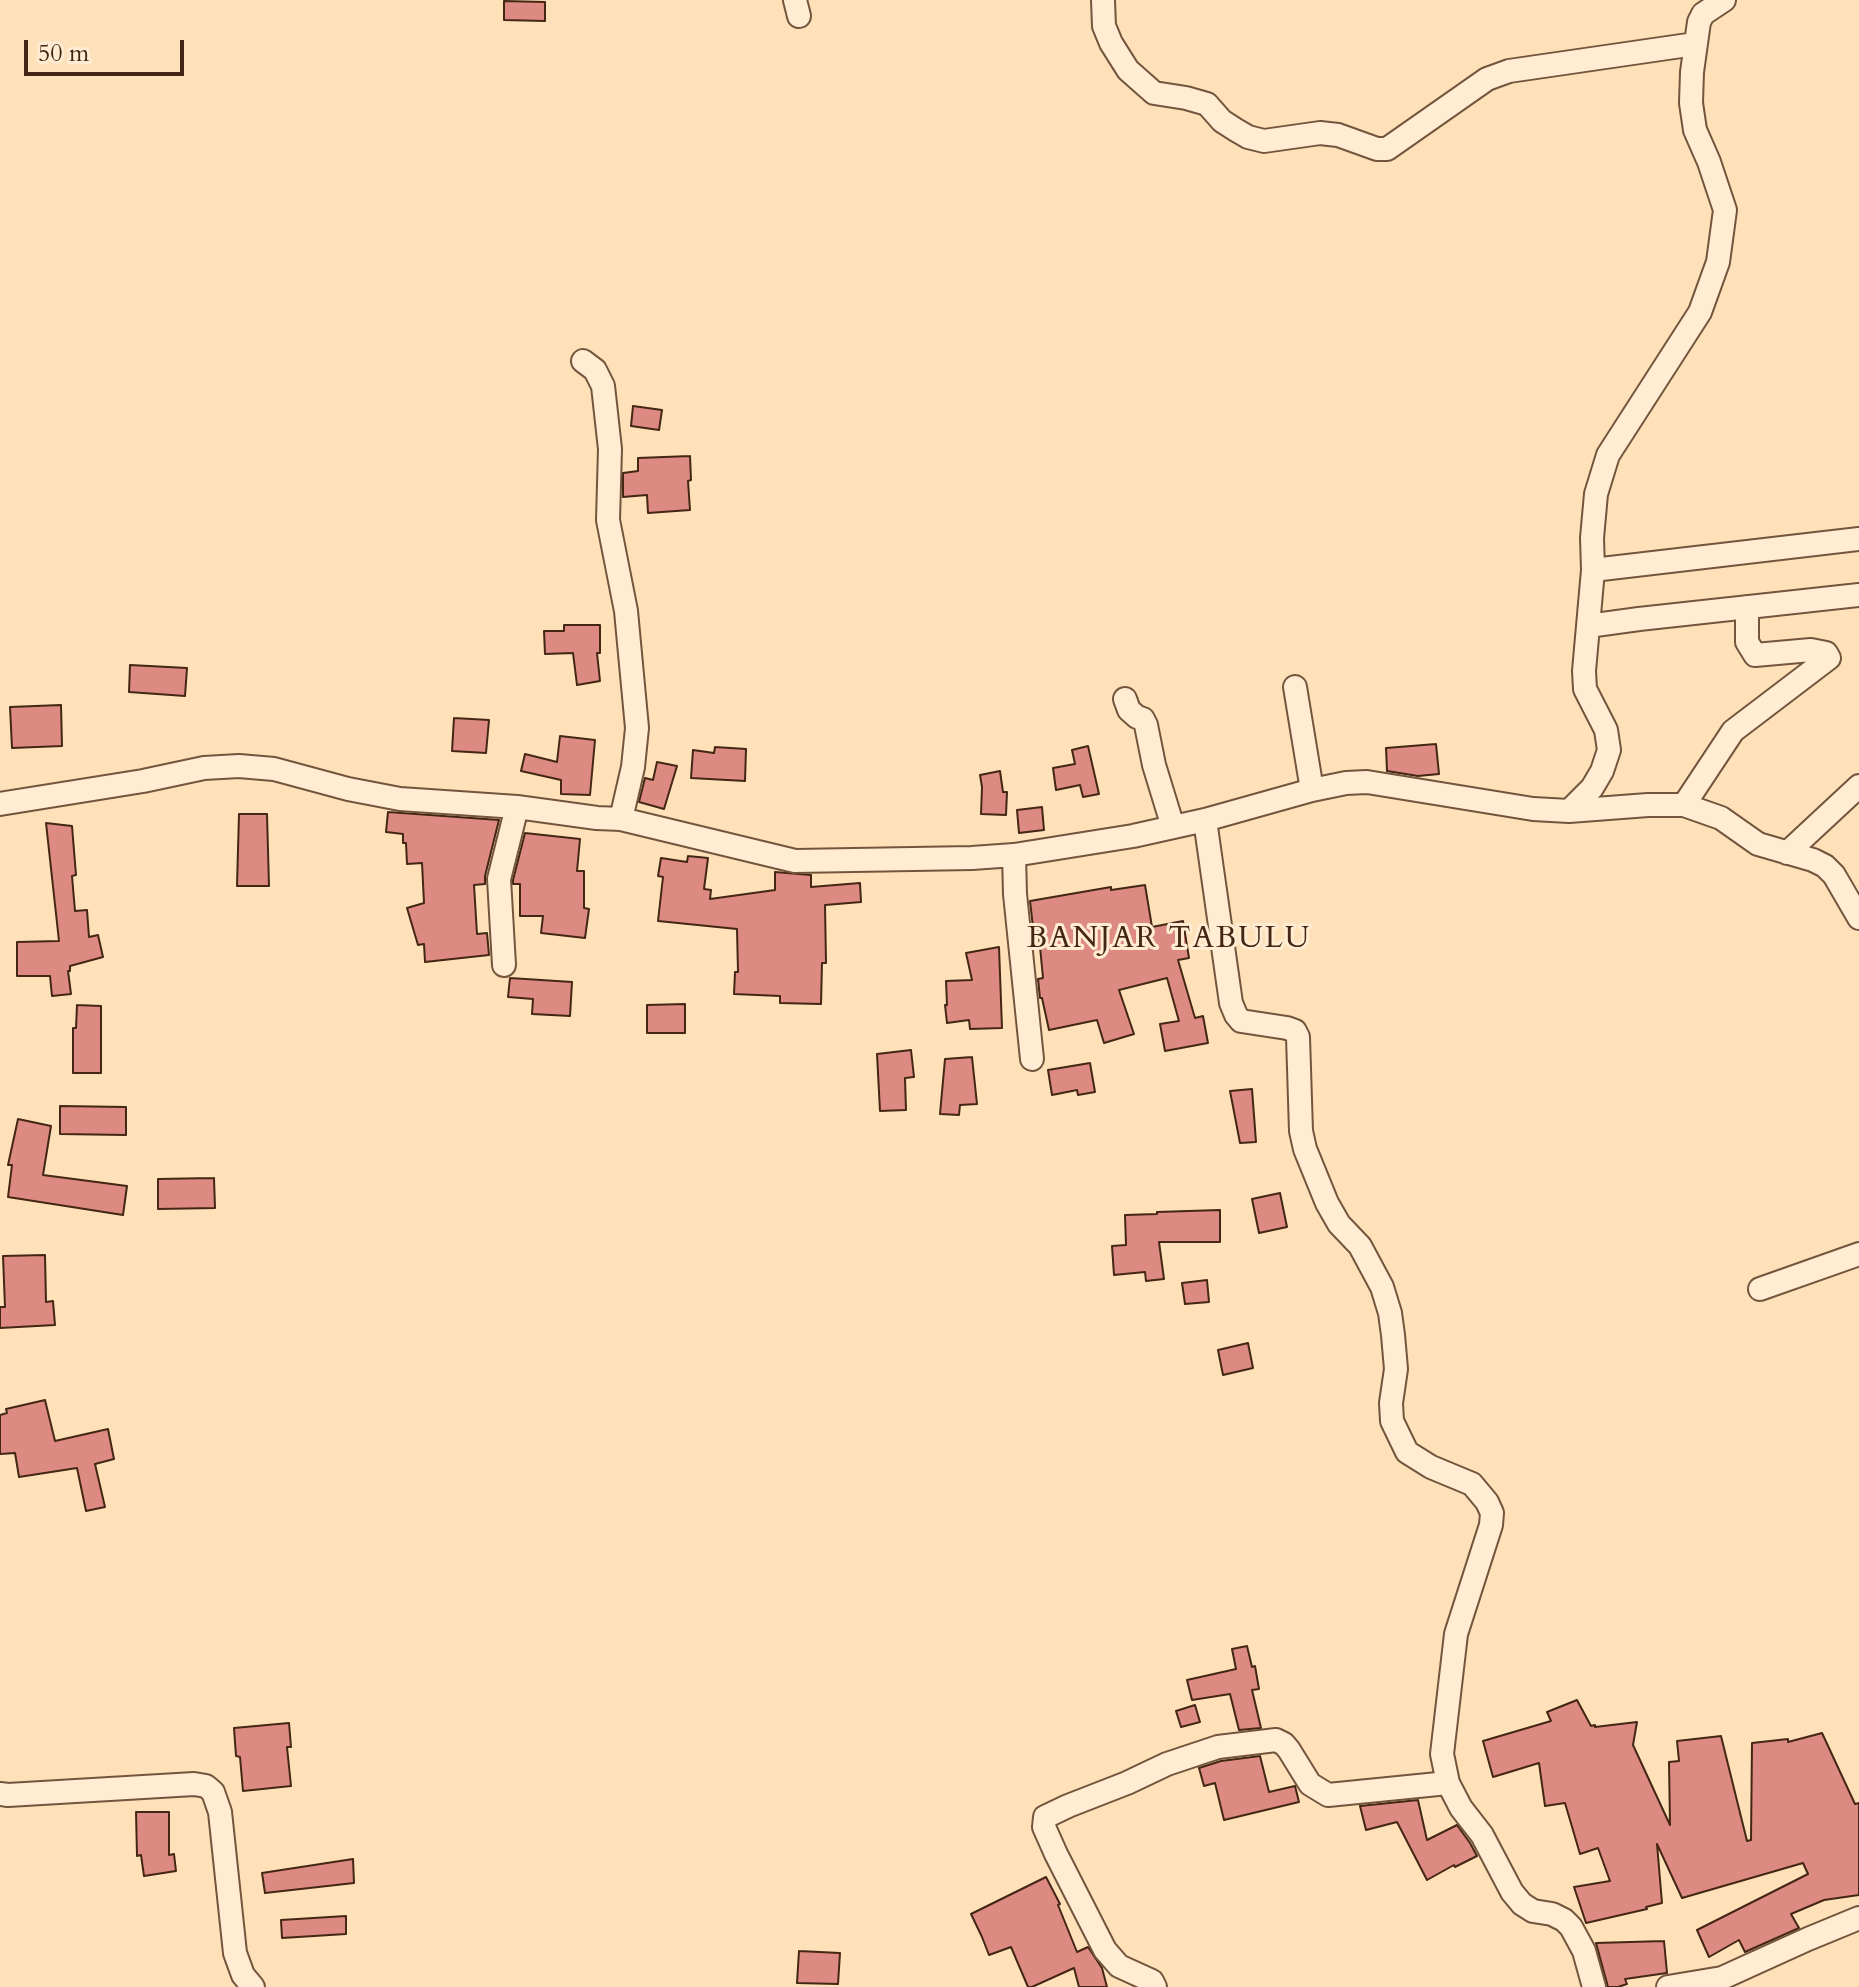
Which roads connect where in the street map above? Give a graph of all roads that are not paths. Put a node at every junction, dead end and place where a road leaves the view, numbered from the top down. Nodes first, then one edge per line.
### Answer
1 (1103, 0) edge
2 (1724, 0) edge
3 (1695, 44) junction
4 (583, 361) dead end
5 (1859, 539) edge
6 (1593, 570) junction
7 (1859, 595) edge
8 (1747, 607) junction
9 (1588, 626) junction
10 (1295, 687) dead end
11 (1125, 699) dead end
12 (1859, 786) edge
13 (1312, 790) junction
14 (0, 804) edge
15 (1684, 805) junction
16 (517, 807) junction
17 (1569, 811) junction
18 (621, 819) junction
19 (1205, 820) junction
20 (1173, 827) junction
21 (1787, 853) junction
22 (1014, 855) junction
23 (1859, 918) edge
24 (504, 965) dead end
25 (1032, 1059) dead end
26 (1859, 1254) edge
27 (1760, 1289) dead end
28 (1448, 1783) junction
29 (0, 1794) edge
30 (1859, 1918) edge
31 (253, 1987) edge
32 (1155, 1987) edge
33 (1594, 1987) edge
34 (1668, 1987) edge

1 - 3 street
2 - 3 street
3 - 6 street
4 - 18 street
5 - 6 street
6 - 9 street
7 - 8 street
8 - 9 street
8 - 15 street
9 - 17 street
10 - 13 street
11 - 20 street
12 - 21 street
13 - 17 street
13 - 19 street
14 - 16 street
15 - 17 street
15 - 21 street
16 - 18 street
16 - 24 street
18 - 22 street
19 - 20 street
19 - 28 street
20 - 22 street
21 - 23 street
22 - 25 street
26 - 27 street
28 - 32 street
28 - 33 street
29 - 31 street
30 - 34 street

